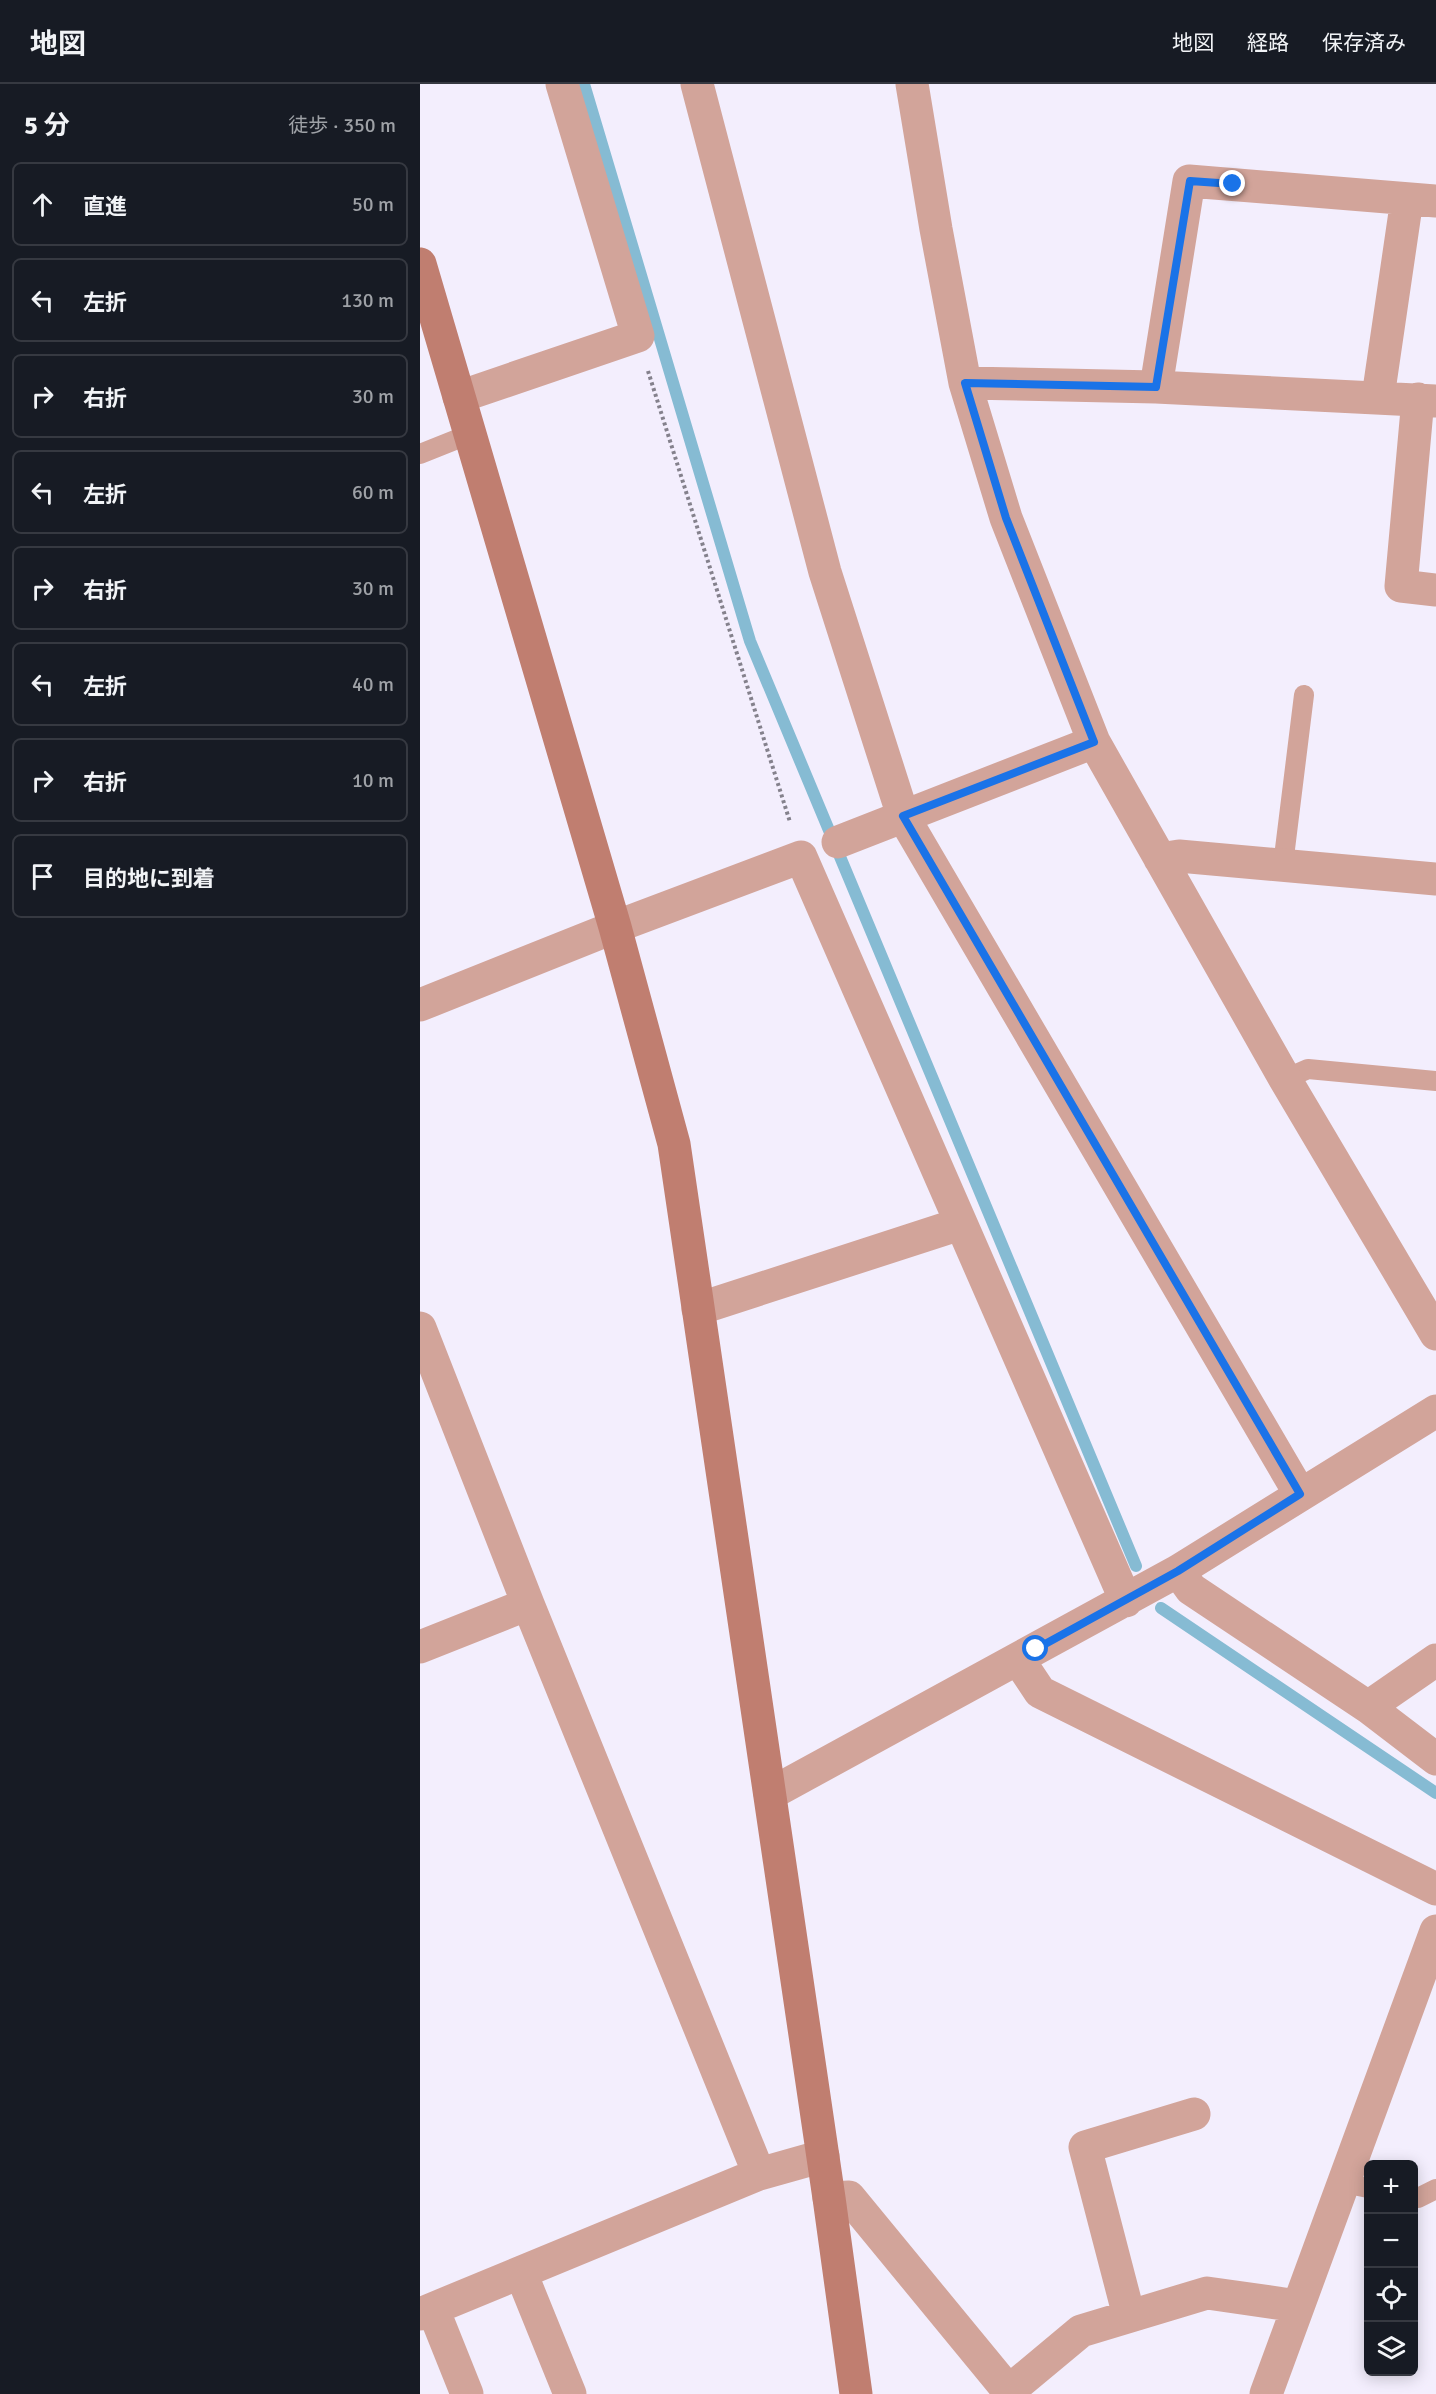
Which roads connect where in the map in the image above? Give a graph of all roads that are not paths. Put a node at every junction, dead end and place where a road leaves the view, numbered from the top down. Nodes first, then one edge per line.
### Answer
1 (562, 84) edge
2 (697, 84) edge
3 (912, 84) edge
4 (1422, 200) edge
5 (420, 264) edge
6 (965, 383) junction
7 (1156, 387) junction
8 (459, 397) junction
9 (1378, 398) junction
10 (1427, 400) edge
11 (470, 434) junction
12 (420, 454) edge
13 (1436, 590) edge
14 (1304, 695) dead end
15 (1094, 742) junction
16 (903, 816) junction
17 (838, 842) dead end
18 (1160, 858) junction
19 (1283, 865) junction
20 (1436, 879) edge
21 (615, 927) junction
22 (420, 1005) edge
23 (1285, 1079) junction
24 (1436, 1081) edge
25 (960, 1224) junction
26 (698, 1310) junction
27 (420, 1328) edge
28 (1436, 1334) edge
29 (1436, 1412) edge
30 (1300, 1494) junction
31 (1178, 1571) junction
32 (1126, 1601) junction
33 (528, 1604) junction
34 (420, 1647) edge
35 (1018, 1659) junction
36 (1436, 1660) edge
37 (1368, 1707) junction
38 (1436, 1759) edge
39 (770, 1794) junction
40 (1436, 1889) edge
41 (1436, 1931) edge
42 (1194, 2114) dead end
43 (823, 2156) junction
44 (759, 2174) junction
45 (1356, 2186) edge
46 (1436, 2189) edge
47 (829, 2198) junction
48 (1418, 2198) edge
49 (520, 2273) junction
50 (1298, 2306) junction
51 (427, 2311) edge
52 (1129, 2316) junction
53 (1010, 2393) edge
54 (466, 2394) edge
55 (570, 2394) edge
56 (856, 2394) edge
57 (1266, 2394) edge

1 - 8 street
2 - 16 street
3 - 6 street
4 - 7 street
4 - 9 street
5 - 8 street
6 - 7 street
6 - 15 street
7 - 9 street
8 - 11 street
9 - 10 street
10 - 13 street
11 - 12 lane
11 - 21 street
14 - 19 lane
15 - 16 street
15 - 18 street
16 - 17 street
16 - 30 street
18 - 19 street
18 - 23 street
19 - 20 street
21 - 22 street
21 - 25 street
21 - 26 street
23 - 24 lane
23 - 28 street
25 - 26 street
25 - 32 street
26 - 39 street
27 - 33 street
29 - 30 street
30 - 31 street
31 - 32 street
31 - 37 street
32 - 35 street
33 - 34 street
33 - 44 street
35 - 39 street
35 - 40 street
36 - 37 street
37 - 38 street
39 - 43 street
41 - 45 street
42 - 52 street
43 - 44 street
43 - 47 street
44 - 49 street
45 - 50 street
46 - 48 lane
47 - 53 street
47 - 56 street
49 - 51 street
49 - 55 street
50 - 52 street
50 - 57 street
51 - 54 street
52 - 53 street

